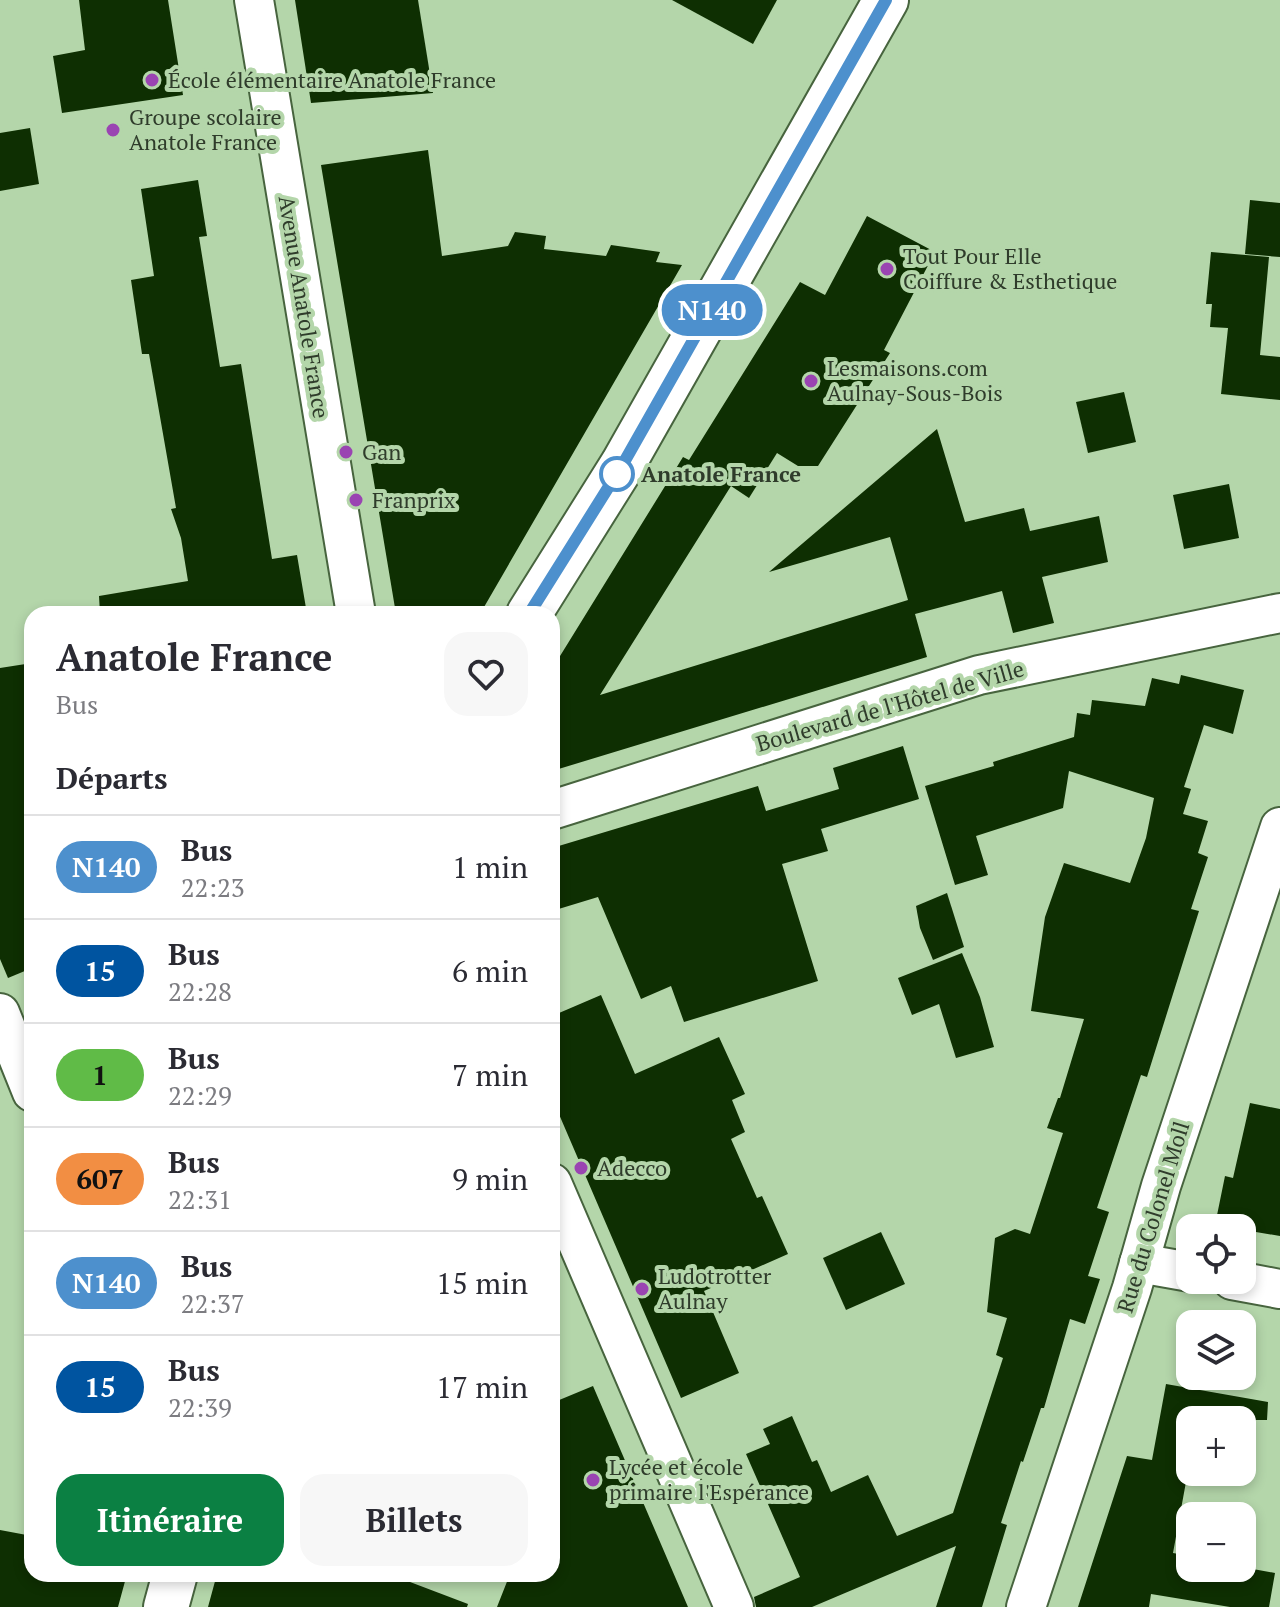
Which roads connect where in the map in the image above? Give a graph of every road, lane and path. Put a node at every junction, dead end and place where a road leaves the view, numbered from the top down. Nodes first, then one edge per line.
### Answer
1 (254, 0) edge
2 (886, 0) edge
3 (355, 606) edge
4 (534, 606) edge
5 (1280, 613) edge
6 (560, 807) edge
7 (1280, 827) edge
8 (1266, 911) edge
9 (0, 1013) edge
10 (24, 1073) edge
11 (0, 1085) edge
12 (24, 1091) edge
13 (560, 1202) edge
14 (1139, 1263) junction
15 (1176, 1270) edge
16 (1256, 1284) edge
17 (1280, 1289) edge
18 (173, 1582) edge
19 (166, 1607) edge
20 (734, 1607) edge
21 (1026, 1607) edge

1 - 3 street, Avenue Anatole France
2 - 4 main road
5 - 6 street, Boulevard de l'Hôtel de Ville
7 - 8 street, Rue du Colonel Moll
8 - 14 street, Rue du Colonel Moll
9 - 10 street
11 - 12 street
13 - 20 street
14 - 15 street
14 - 21 street, Rue du Colonel Moll
16 - 17 street
18 - 19 main road

